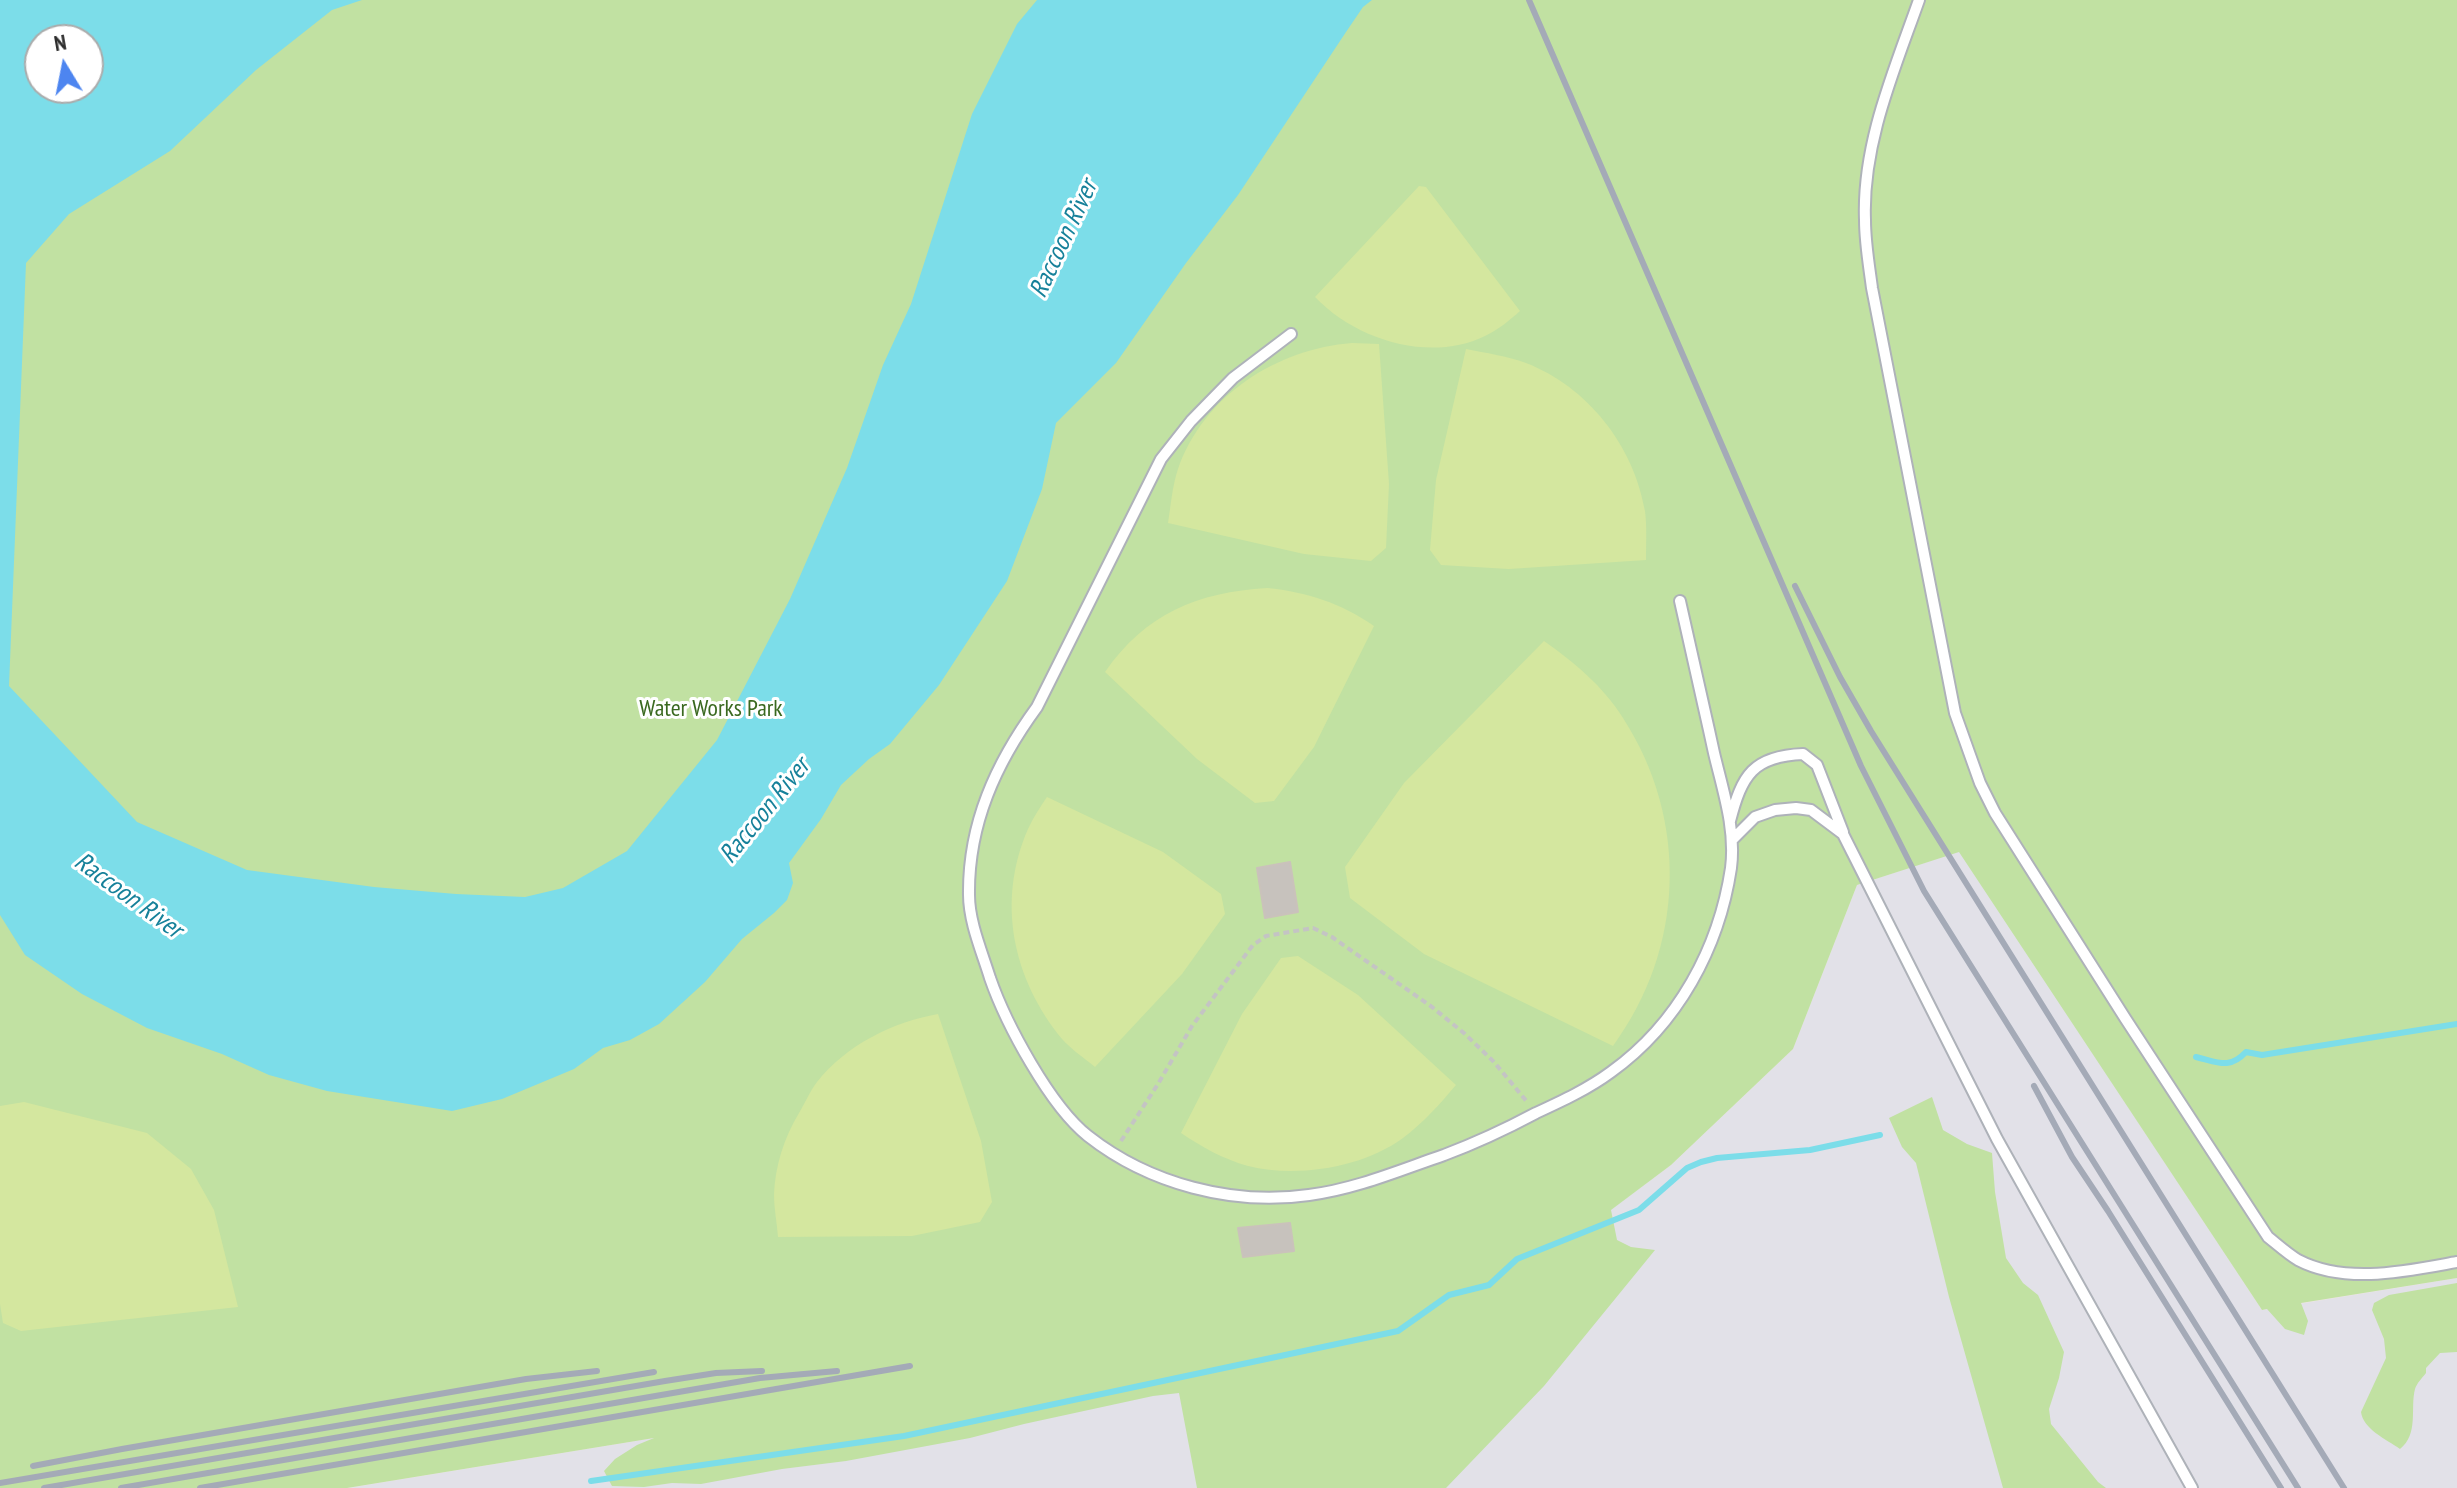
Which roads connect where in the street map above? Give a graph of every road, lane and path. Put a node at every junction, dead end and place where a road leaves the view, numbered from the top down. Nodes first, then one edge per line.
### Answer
1 (1919, 0) edge
2 (1291, 334) dead end
3 (1680, 601) dead end
4 (1730, 823) junction
5 (1843, 834) junction
6 (1733, 839) junction
7 (1536, 1114) junction
8 (1113, 1153) junction
9 (2457, 1262) edge
10 (2192, 1488) edge

1 - 9 lane
2 - 8 lane
3 - 4 lane
4 - 5 lane
4 - 6 lane
5 - 6 lane
5 - 10 lane
6 - 7 lane
7 - 8 lane
7 - 8 path

